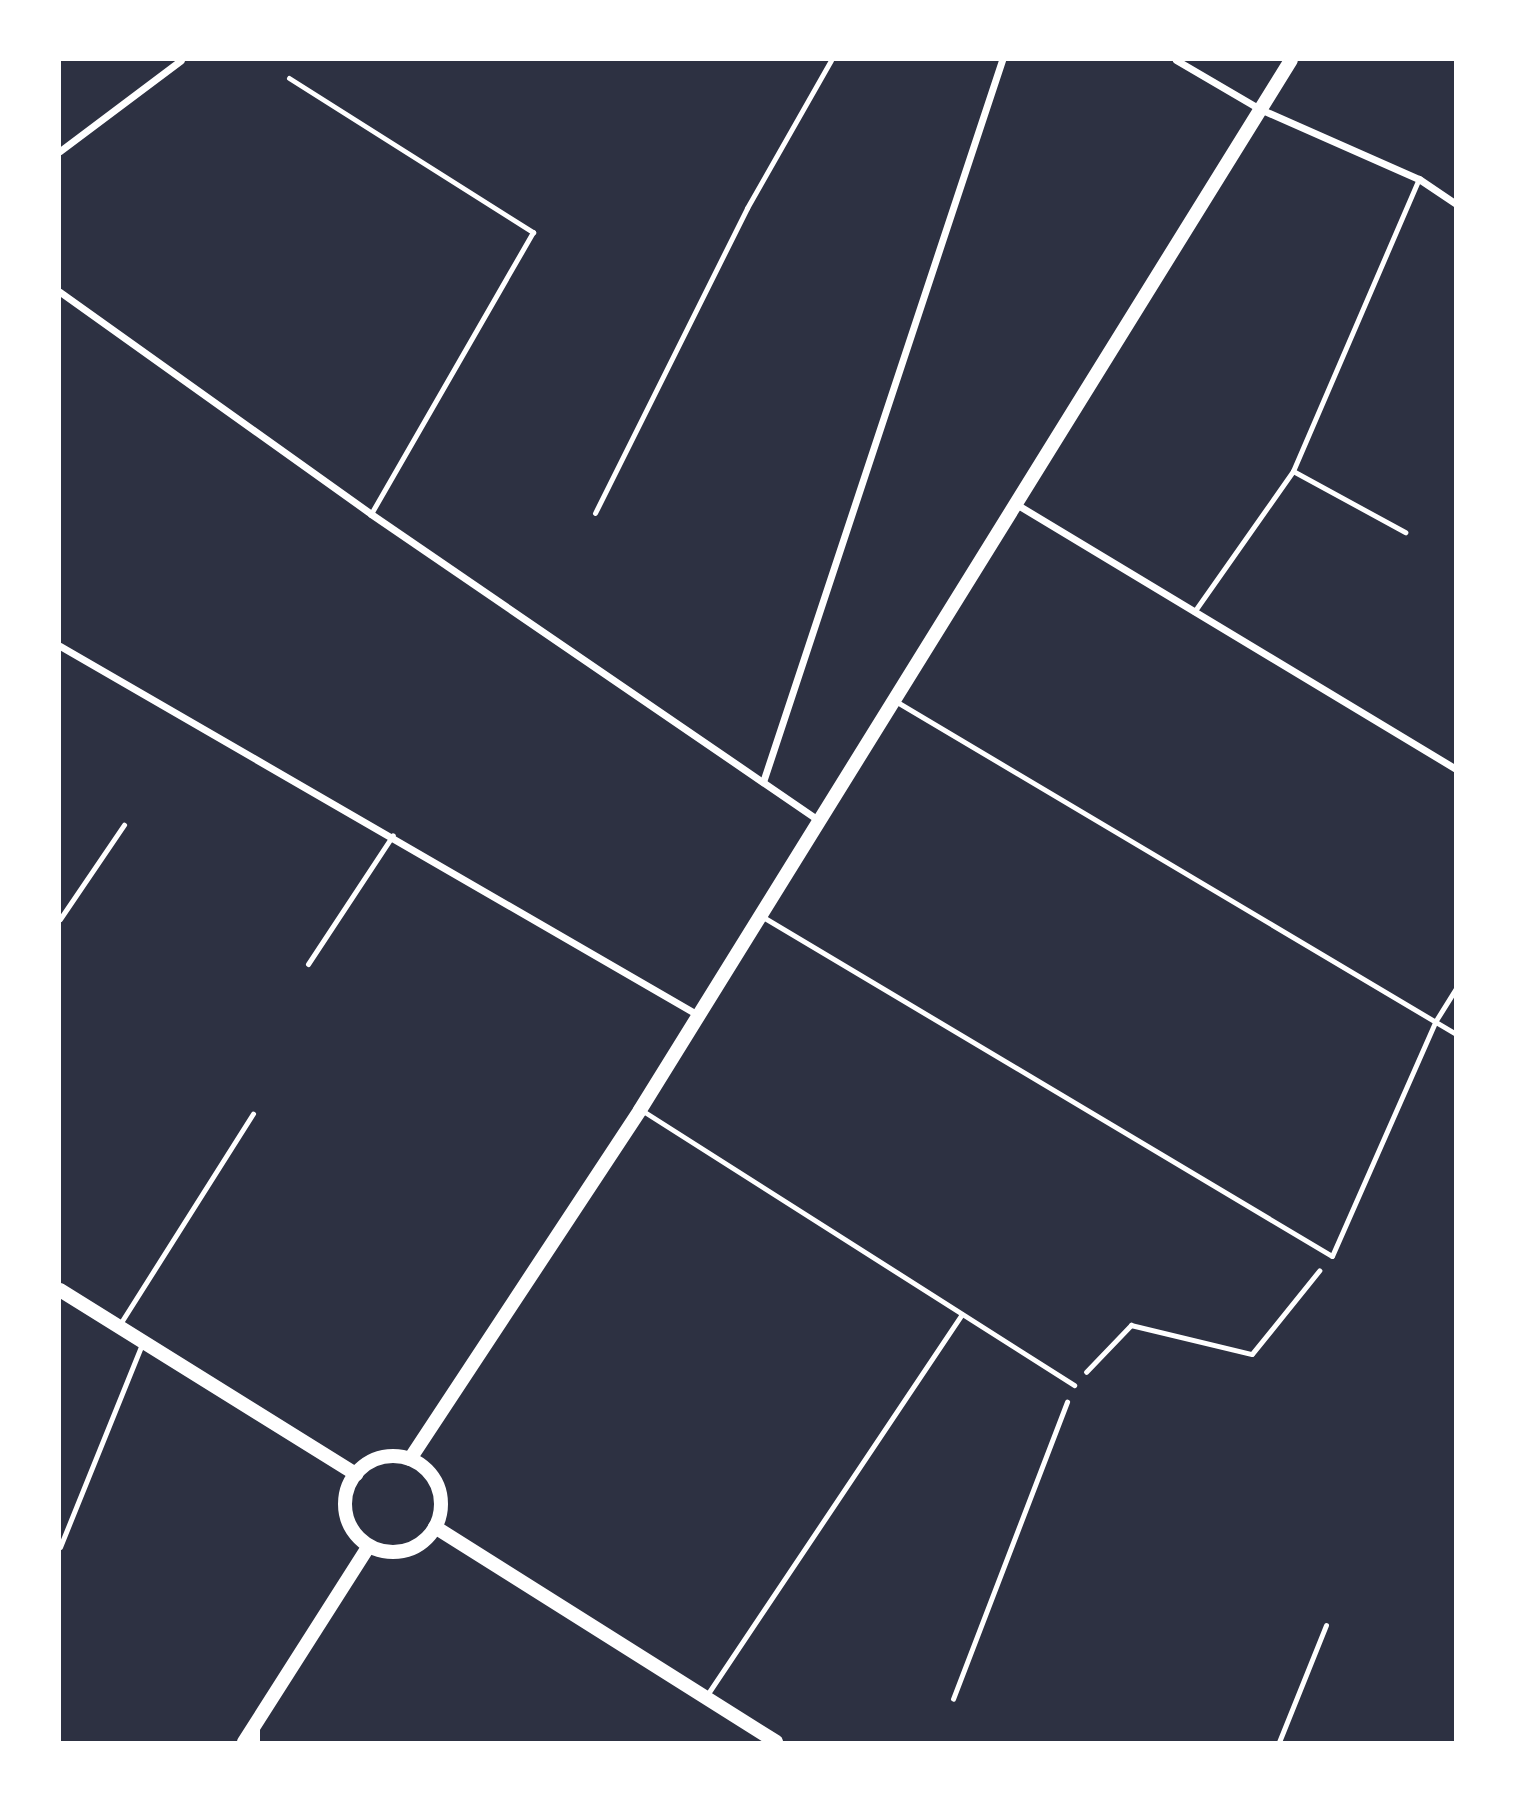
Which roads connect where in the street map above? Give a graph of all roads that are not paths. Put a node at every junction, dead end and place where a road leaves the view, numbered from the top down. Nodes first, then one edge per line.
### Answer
1 (181, 60) edge
2 (831, 60) edge
3 (1002, 60) edge
4 (1176, 60) edge
5 (1291, 60) edge
6 (289, 78) dead end
7 (1260, 109) junction
8 (60, 151) edge
9 (1419, 179) junction
10 (1455, 204) edge
11 (60, 292) edge
12 (1293, 471) junction
13 (1015, 504) junction
14 (371, 513) junction
15 (595, 513) dead end
16 (1405, 532) dead end
17 (1194, 612) junction
18 (60, 646) edge
19 (894, 700) junction
20 (1455, 769) edge
21 (763, 782) junction
22 (818, 820) junction
23 (124, 825) dead end
24 (393, 835) junction
25 (760, 916) junction
26 (60, 919) edge
27 (308, 964) dead end
28 (1455, 989) edge
29 (698, 1015) junction
30 (1435, 1022) junction
31 (1455, 1034) edge
32 (640, 1110) junction
33 (253, 1114) dead end
34 (61, 1293) edge
35 (961, 1314) junction
36 (118, 1326) junction
37 (143, 1342) junction
38 (1074, 1385) road end
39 (410, 1460) junction
40 (356, 1474) junction
41 (435, 1527) junction
42 (369, 1546) junction
43 (60, 1547) edge
44 (1326, 1625) dead end
45 (706, 1696) junction
46 (256, 1723) junction
47 (244, 1742) edge
48 (256, 1742) edge
49 (774, 1742) edge
50 (1279, 1742) edge

1 - 8 street
2 - 15 lane
3 - 21 street
4 - 7 street
5 - 7 main road
6 - 14 lane
7 - 9 street
7 - 13 main road
9 - 10 street
9 - 12 lane
11 - 14 street
12 - 16 lane
12 - 17 lane
13 - 17 street
13 - 19 main road
14 - 21 street
17 - 20 street
18 - 24 street
19 - 22 main road
19 - 30 lane
21 - 22 street
22 - 25 main road
23 - 26 lane
24 - 27 lane
24 - 29 street
25 - 29 main road
25 - 30 lane
28 - 30 lane
29 - 32 main road
30 - 31 lane
32 - 35 lane
32 - 39 main road
33 - 36 lane
34 - 36 main road
35 - 38 lane
35 - 45 lane
36 - 37 main road
37 - 40 main road
37 - 43 lane
39 - 40 main road
39 - 41 main road
40 - 42 main road
41 - 42 main road
41 - 45 main road
42 - 46 main road
44 - 50 lane
45 - 49 main road
46 - 47 main road
46 - 48 street

